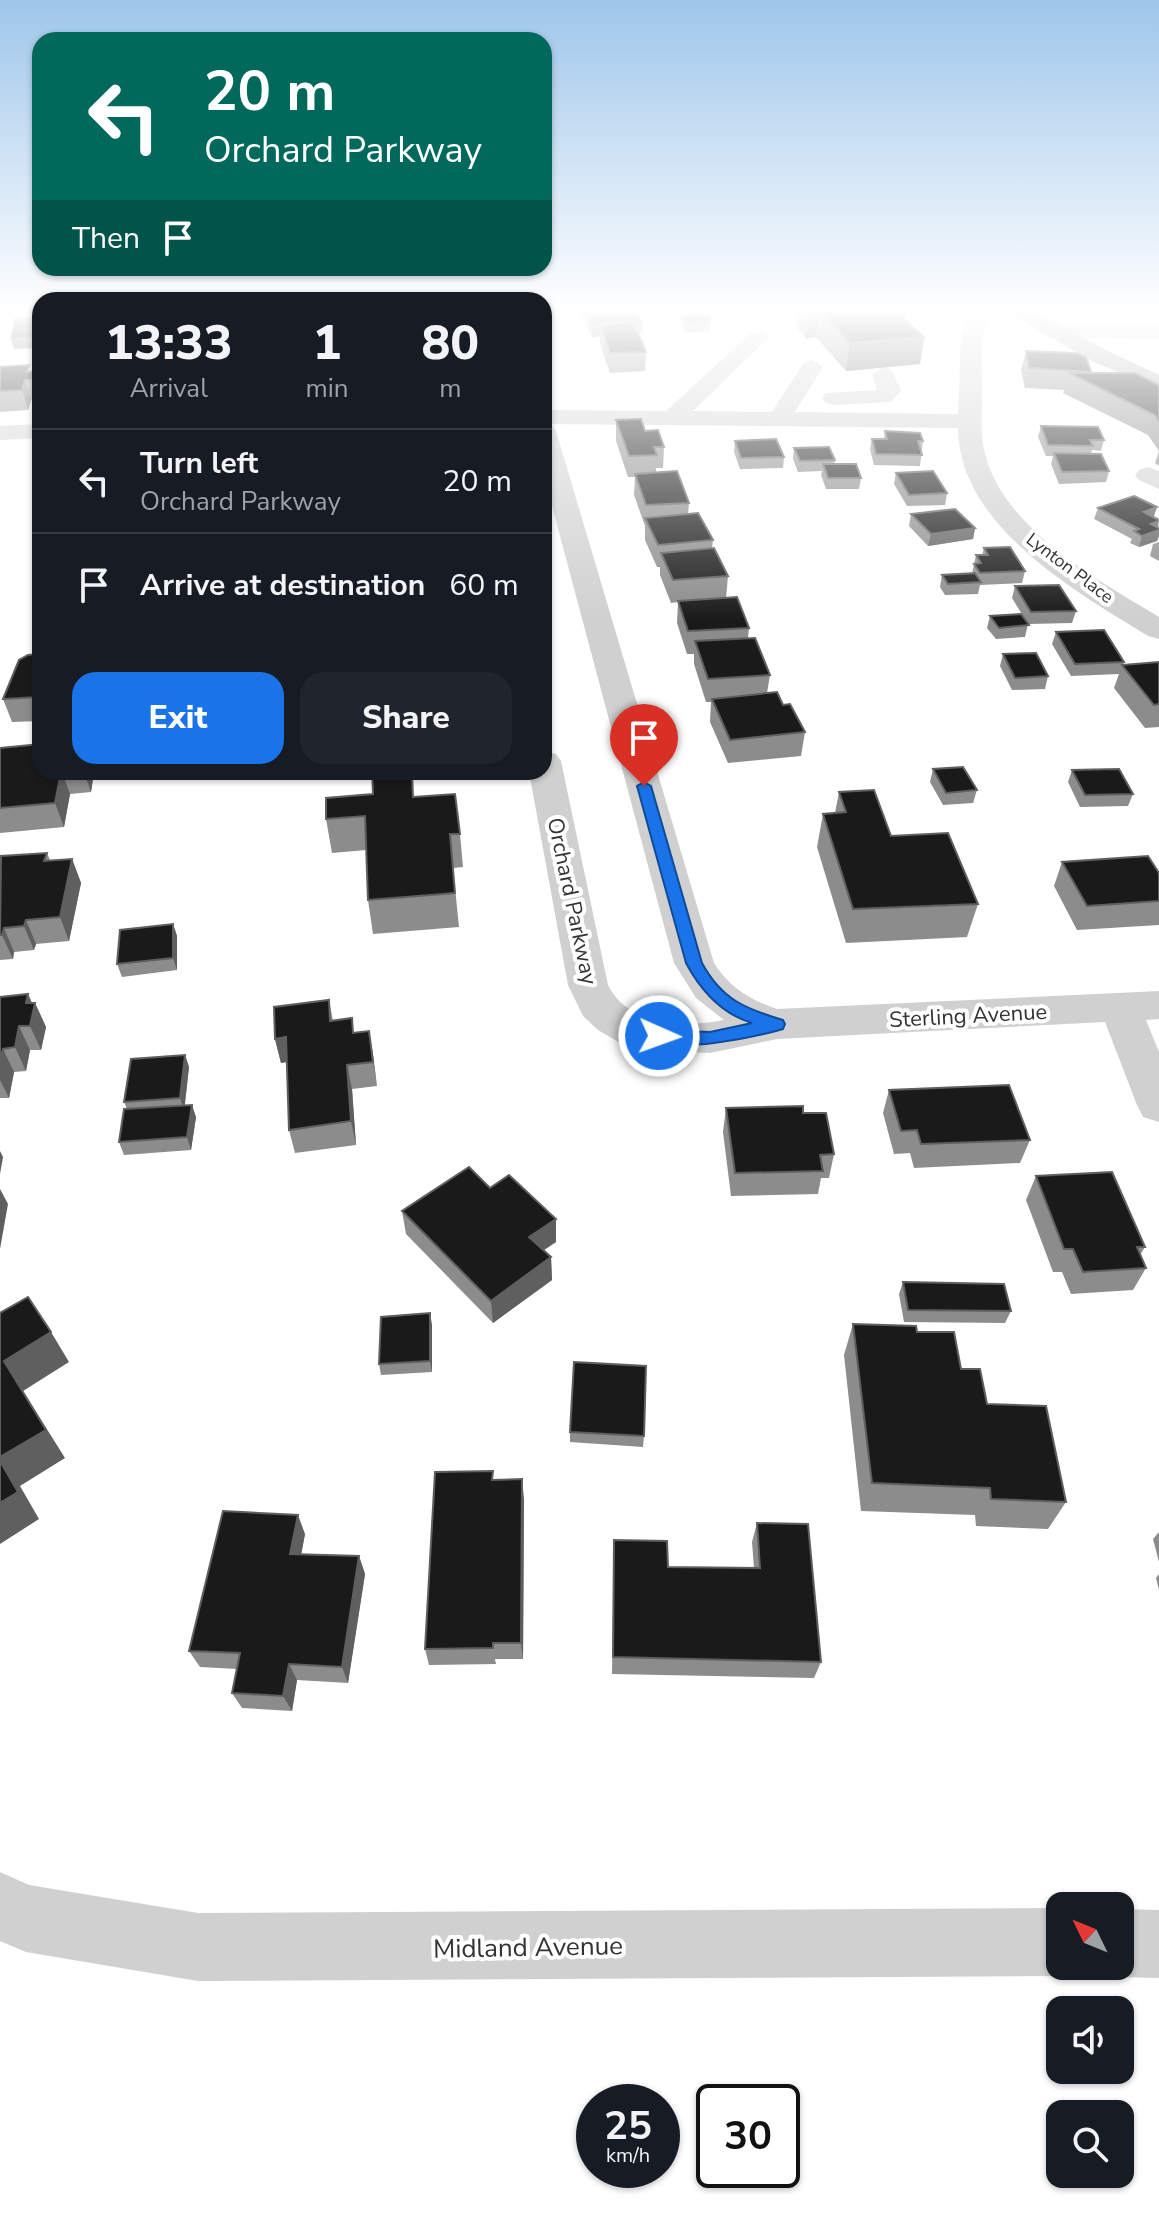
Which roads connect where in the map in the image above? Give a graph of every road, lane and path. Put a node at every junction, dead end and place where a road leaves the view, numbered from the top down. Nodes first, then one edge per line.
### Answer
1 (677, 413) edge
2 (782, 413) edge
3 (971, 413) edge
4 (552, 417) edge
5 (672, 418) junction
6 (779, 419) junction
7 (971, 421) junction
8 (32, 431) edge
9 (5, 433) edge
10 (0, 459) edge
11 (552, 459) edge
12 (1159, 630) edge
13 (548, 780) edge
14 (1140, 1006) edge
15 (777, 1024) junction
16 (1159, 1105) edge
17 (0, 1906) edge
18 (1046, 1942) edge
19 (1134, 1943) edge
20 (1159, 1944) edge

1 - 5 street
2 - 6 street
3 - 7 street, Lynton Place
4 - 5 street
5 - 6 street
6 - 7 street
7 - 12 street, Lynton Place
8 - 9 street
9 - 10 street
11 - 15 street
13 - 15 street, Orchard Parkway
14 - 15 street, Sterling Avenue
14 - 16 street
17 - 18 street, Midland Avenue
19 - 20 street

